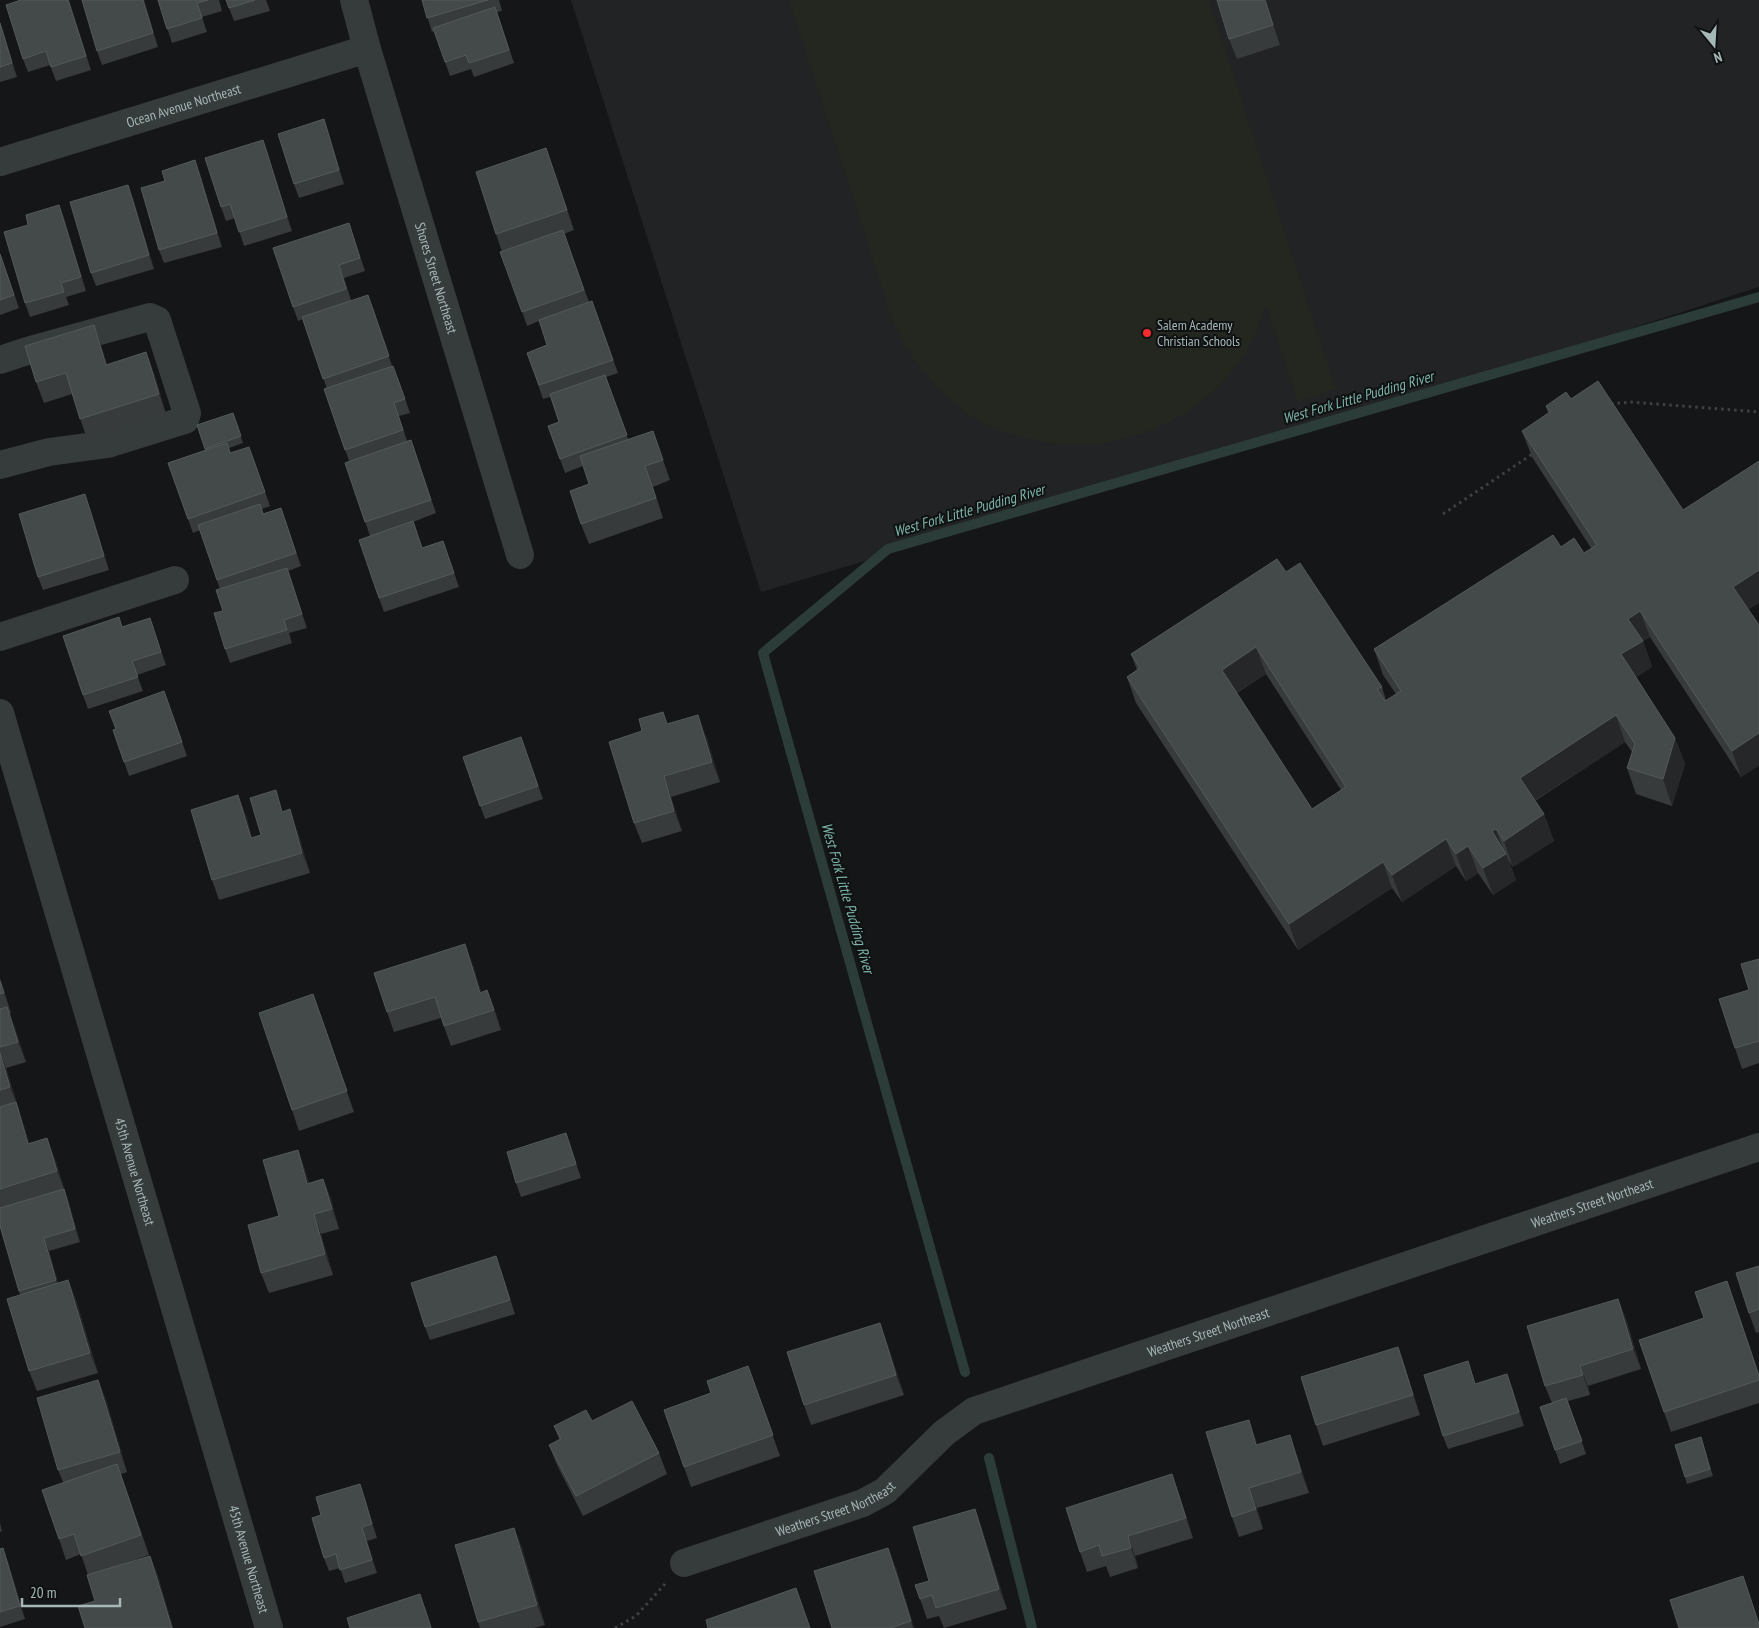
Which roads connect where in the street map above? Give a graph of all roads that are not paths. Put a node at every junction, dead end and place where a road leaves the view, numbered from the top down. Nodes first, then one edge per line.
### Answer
1 (354, 0) edge
2 (367, 49) junction
3 (0, 162) edge
4 (0, 360) edge
5 (0, 465) edge
6 (520, 555) dead end
7 (175, 580) dead end
8 (0, 637) edge
9 (0, 713) edge
10 (6, 758) edge
11 (1759, 1148) edge
12 (684, 1564) road end
13 (269, 1628) edge

1 - 2 street, Shores Street Northeast
2 - 3 street, Ocean Avenue Northeast
2 - 6 street, Shores Street Northeast
4 - 5 street
7 - 8 street
9 - 10 street, 45th Avenue Northeast
10 - 13 street, 45th Avenue Northeast
11 - 12 street, Weathers Street Northeast

